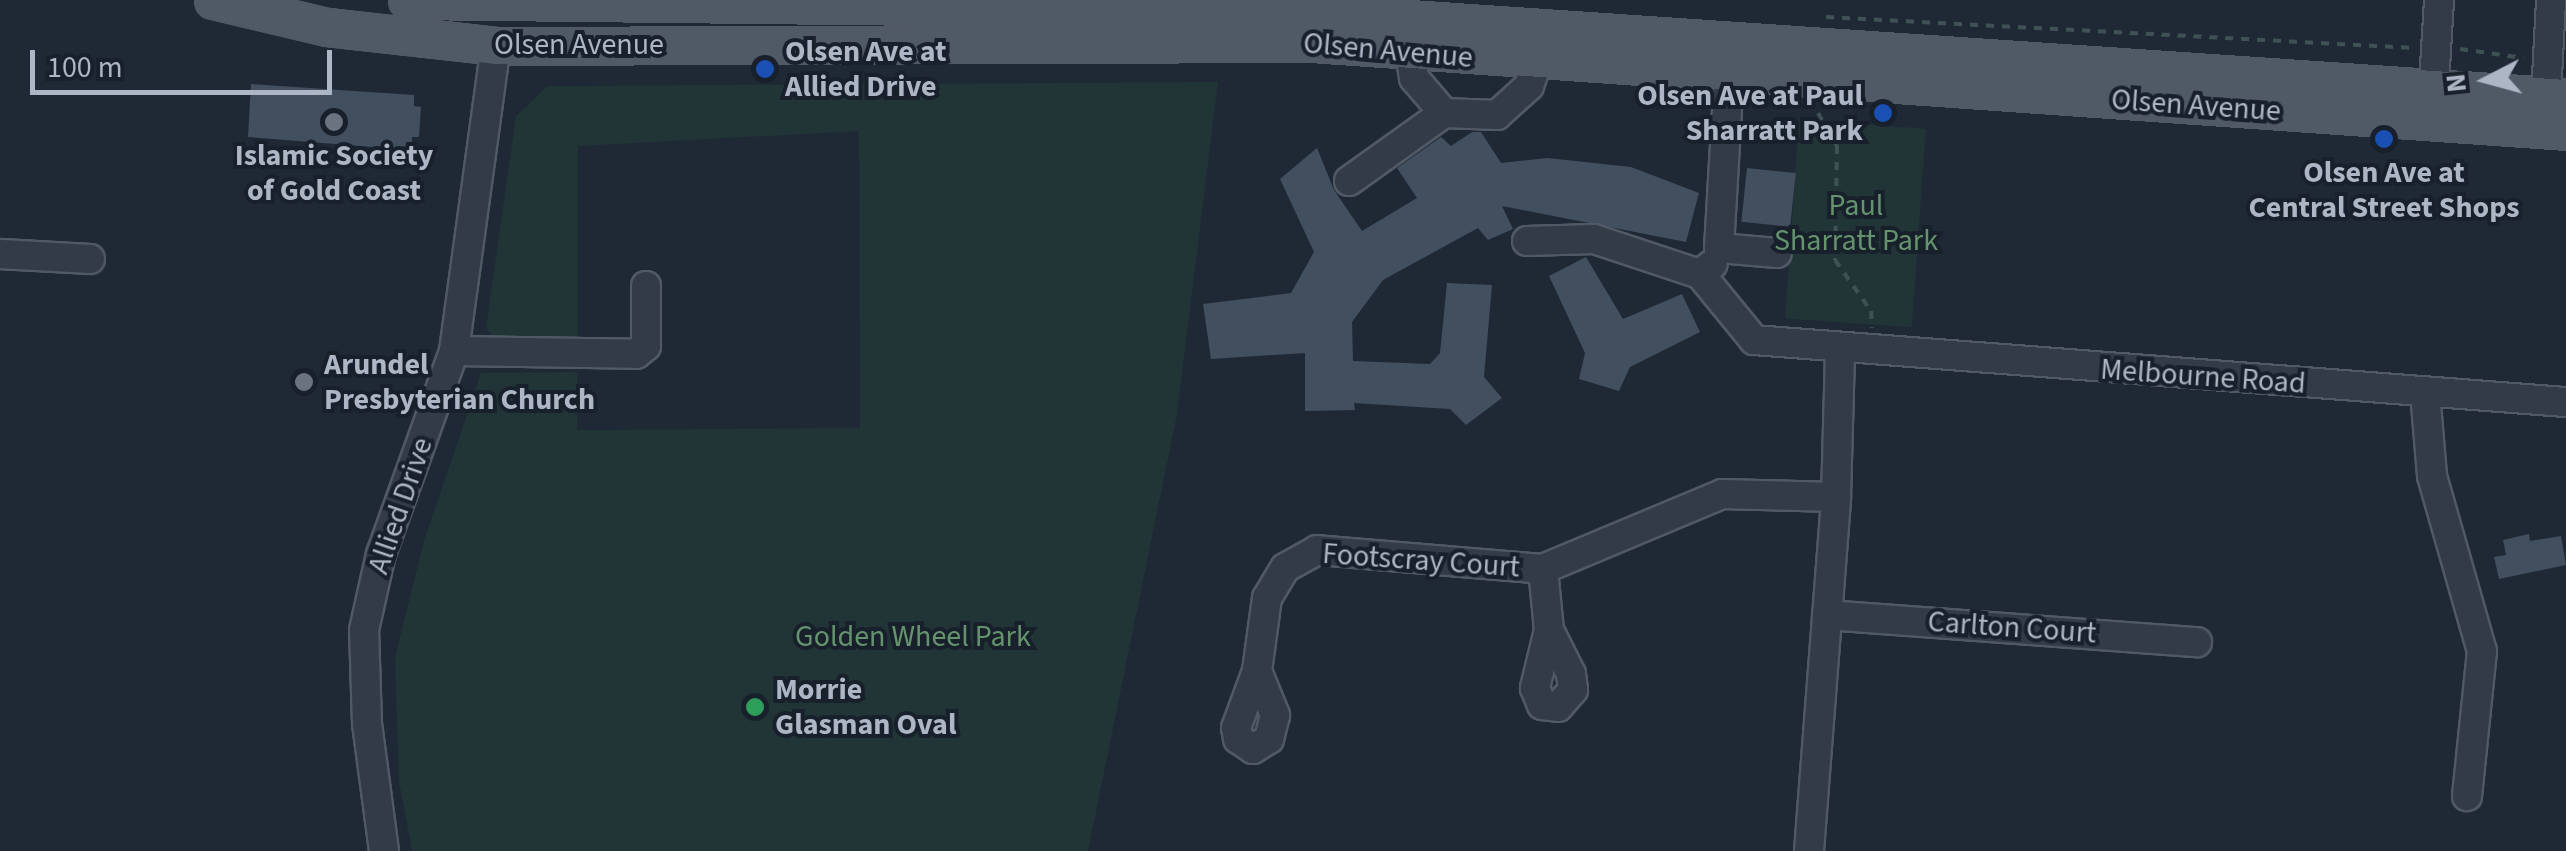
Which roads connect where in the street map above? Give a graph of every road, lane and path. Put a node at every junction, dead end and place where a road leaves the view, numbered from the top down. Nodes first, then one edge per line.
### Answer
1 (213, 0) edge
2 (407, 0) edge
3 (2439, 0) edge
4 (2556, 14) edge
5 (1226, 17) edge
6 (1817, 17) dead end
7 (496, 46) junction
8 (1410, 54) junction
9 (2548, 59) junction
10 (1537, 63) junction
11 (2435, 66) junction
12 (1729, 76) junction
13 (2556, 96) edge
14 (1444, 113) junction
15 (1818, 113) dead end
16 (2566, 130) edge
17 (1350, 181) dead end
18 (1527, 241) dead end
19 (1719, 248) junction
20 (1777, 253) dead end
21 (0, 254) edge
22 (90, 258) dead end
23 (1700, 274) junction
24 (646, 286) dead end
25 (1872, 333) dead end
26 (454, 351) junction
27 (1840, 352) junction
28 (2425, 392) junction
29 (2566, 402) edge
30 (1836, 497) junction
31 (1543, 569) junction
32 (1827, 615) junction
33 (1549, 630) dead end
34 (2197, 642) dead end
35 (1257, 672) dead end
36 (2467, 796) dead end
37 (384, 851) edge
38 (1809, 851) edge

1 - 7 main road, Olsen Avenue
2 - 5 main road, Olsen Avenue
3 - 11 street
4 - 9 street
5 - 7 main road, Olsen Avenue
5 - 8 main road, Olsen Avenue
5 - 11 main road, Olsen Avenue
6 - 11 path
7 - 26 street, Allied Drive
8 - 10 main road, Olsen Avenue
8 - 14 street
9 - 11 path
9 - 13 street
10 - 12 main road, Olsen Avenue
10 - 14 street
11 - 13 main road, Olsen Avenue
12 - 16 main road, Olsen Avenue
12 - 19 street
14 - 17 street
15 - 25 path
18 - 23 street
19 - 20 street
19 - 23 street
21 - 22 street
23 - 27 street, Melbourne Road
24 - 26 street
26 - 37 street, Allied Drive
27 - 28 street, Melbourne Road
27 - 30 street
28 - 29 street, Melbourne Road
28 - 36 street
30 - 31 street, Footscray Court
30 - 32 street
31 - 33 street
31 - 35 street, Footscray Court
32 - 34 street, Carlton Court
32 - 38 street

